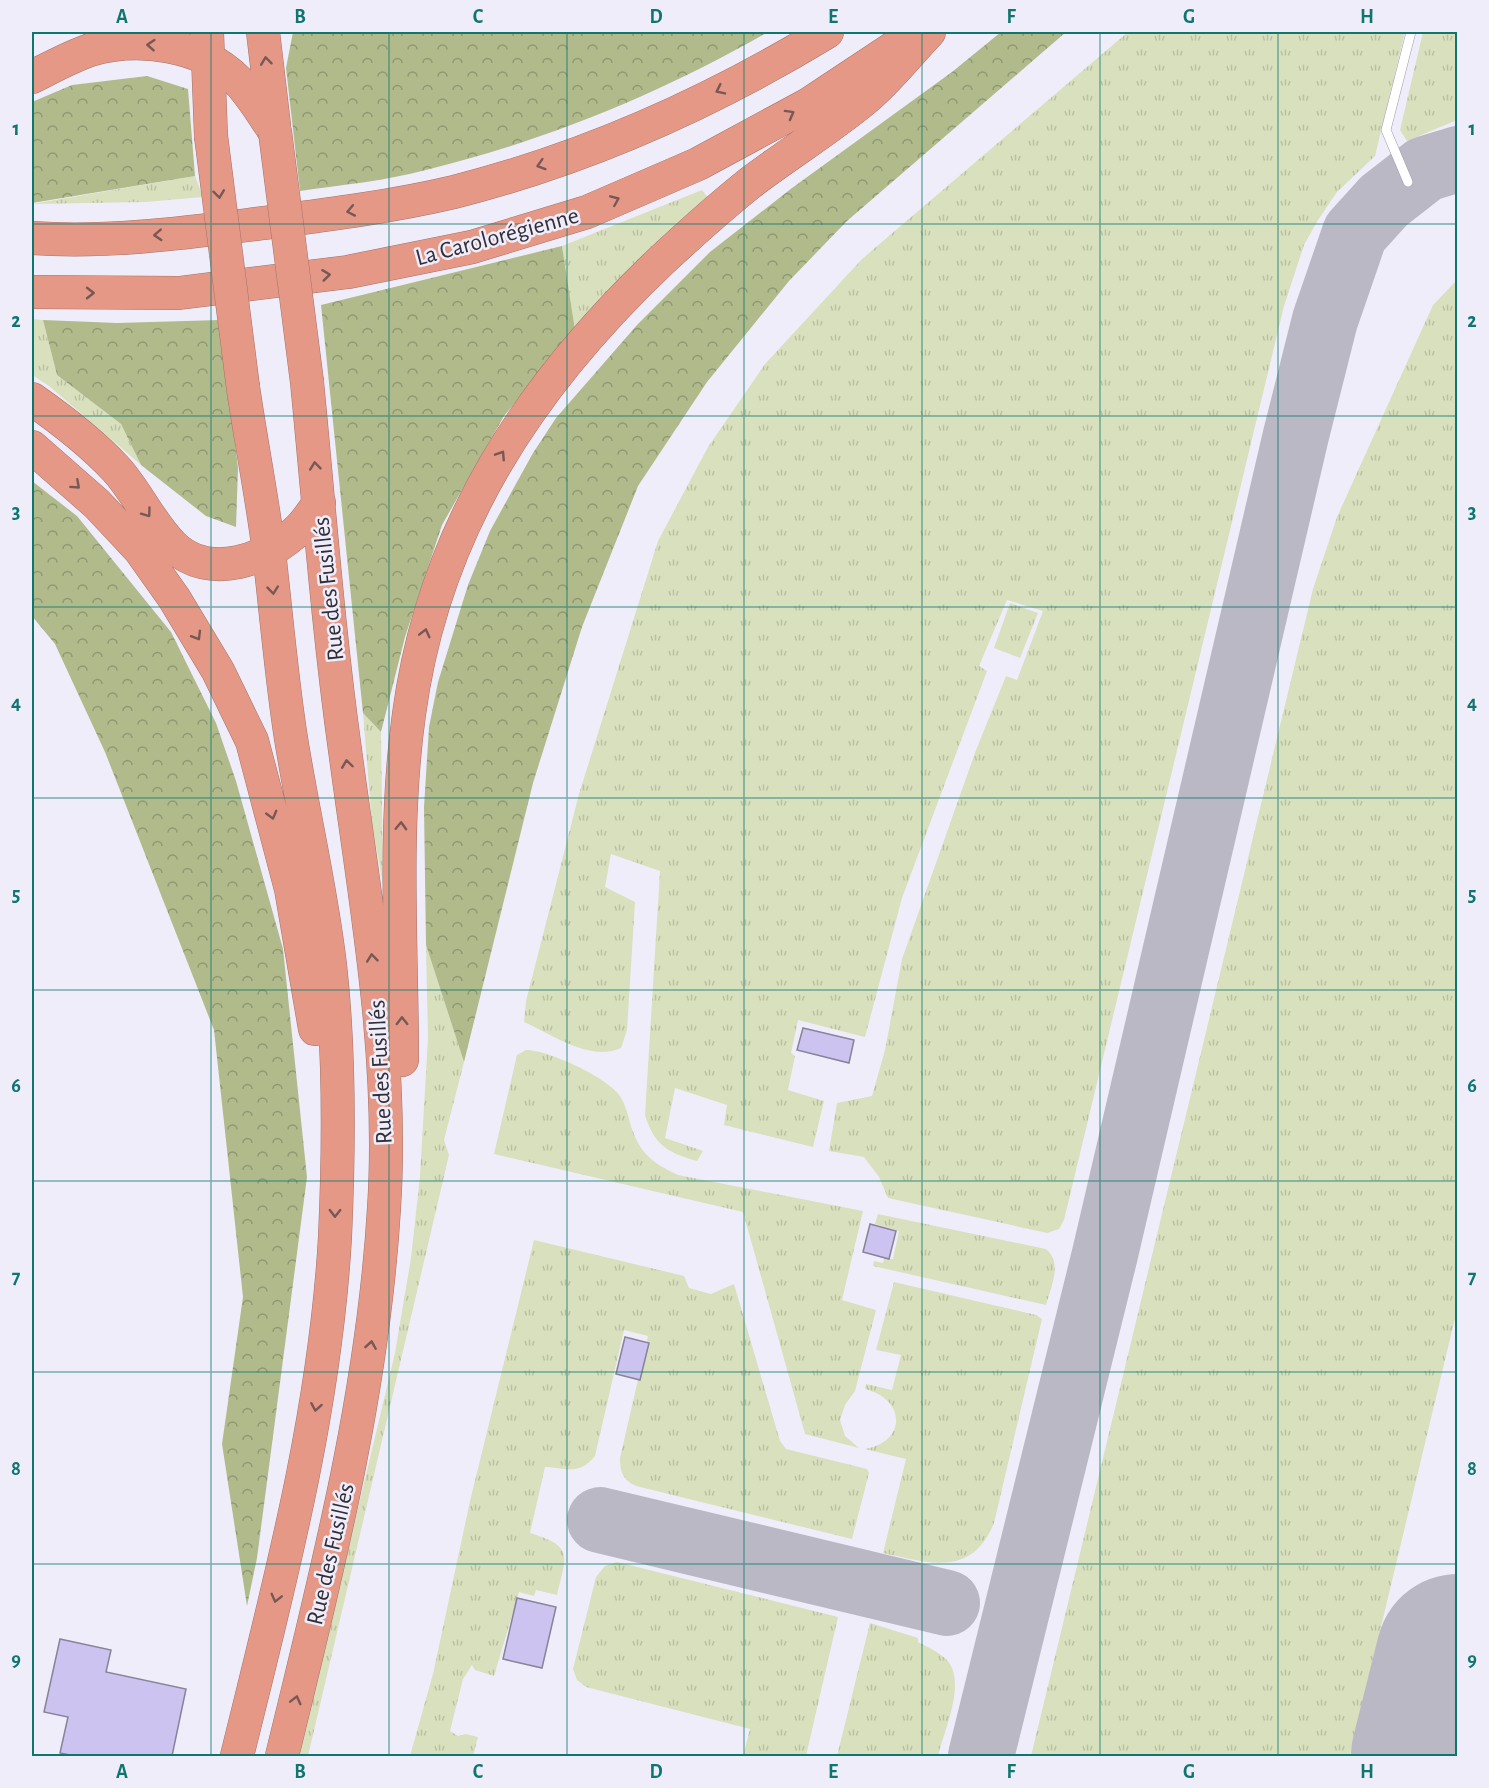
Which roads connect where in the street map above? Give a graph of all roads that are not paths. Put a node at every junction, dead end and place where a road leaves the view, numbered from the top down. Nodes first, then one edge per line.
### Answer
1 (263, 32) edge
2 (827, 32) edge
3 (918, 32) edge
4 (929, 32) edge
5 (1411, 32) edge
6 (208, 40) edge
7 (32, 77) edge
8 (274, 132) junction
9 (1408, 182) dead end
10 (32, 238) edge
11 (32, 292) edge
12 (32, 399) edge
13 (32, 447) edge
14 (319, 503) junction
15 (268, 549) junction
16 (336, 1155) junction
17 (385, 1205) junction
18 (237, 1756) edge
19 (282, 1756) edge

8 -> 1 highway, Rue des Fusillés
2 -> 10 highway
11 -> 3 highway, La Carolorégienne
17 -> 4 highway
5 - 9 lane
6 -> 7 highway
6 - 8 highway
6 -> 15 highway, Rue des Fusillés, bridge
14 -> 8 highway, Rue des Fusillés, bridge
12 -> 15 highway
13 -> 16 highway
14 - 15 highway
17 -> 14 highway, Rue des Fusillés
15 -> 16 highway, Rue des Fusillés
16 -> 18 highway, Rue des Fusillés
19 -> 17 highway, Rue des Fusillés

